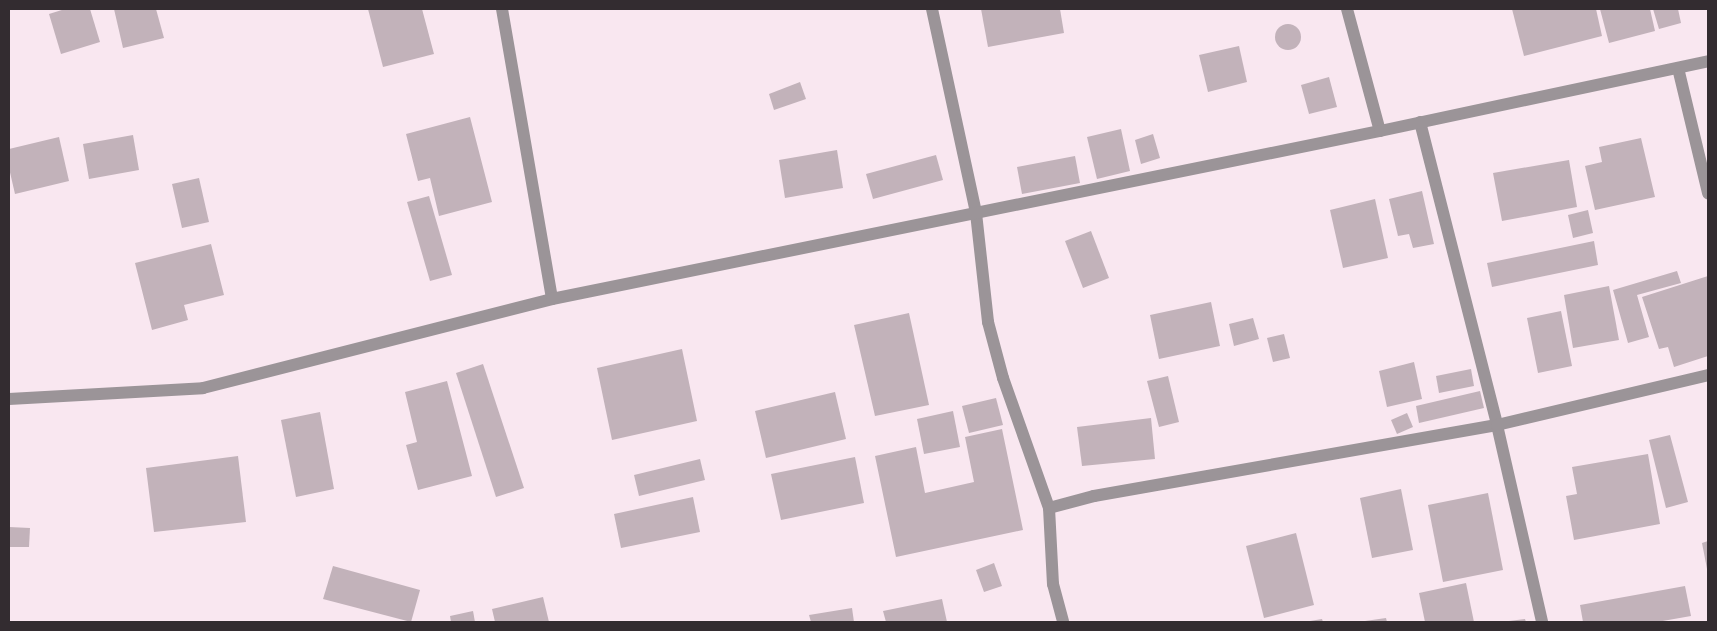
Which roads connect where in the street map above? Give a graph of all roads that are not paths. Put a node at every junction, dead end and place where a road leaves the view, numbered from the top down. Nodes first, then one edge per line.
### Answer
1 (502, 9) edge
2 (932, 9) edge
3 (1347, 9) edge
4 (1708, 62) edge
5 (1678, 68) junction
6 (1420, 122) junction
7 (1380, 131) junction
8 (1708, 193) edge
9 (976, 213) junction
10 (552, 299) junction
11 (1708, 375) edge
12 (9, 399) edge
13 (1497, 425) junction
14 (1049, 508) junction
15 (1062, 622) edge
16 (1542, 622) edge

1 - 10 street
2 - 9 street
3 - 7 street
4 - 5 street
5 - 6 street
5 - 8 street
6 - 7 street
6 - 13 street
7 - 9 street
9 - 10 street
9 - 14 street
10 - 12 street
11 - 13 street
13 - 14 street
13 - 16 street
14 - 15 street

